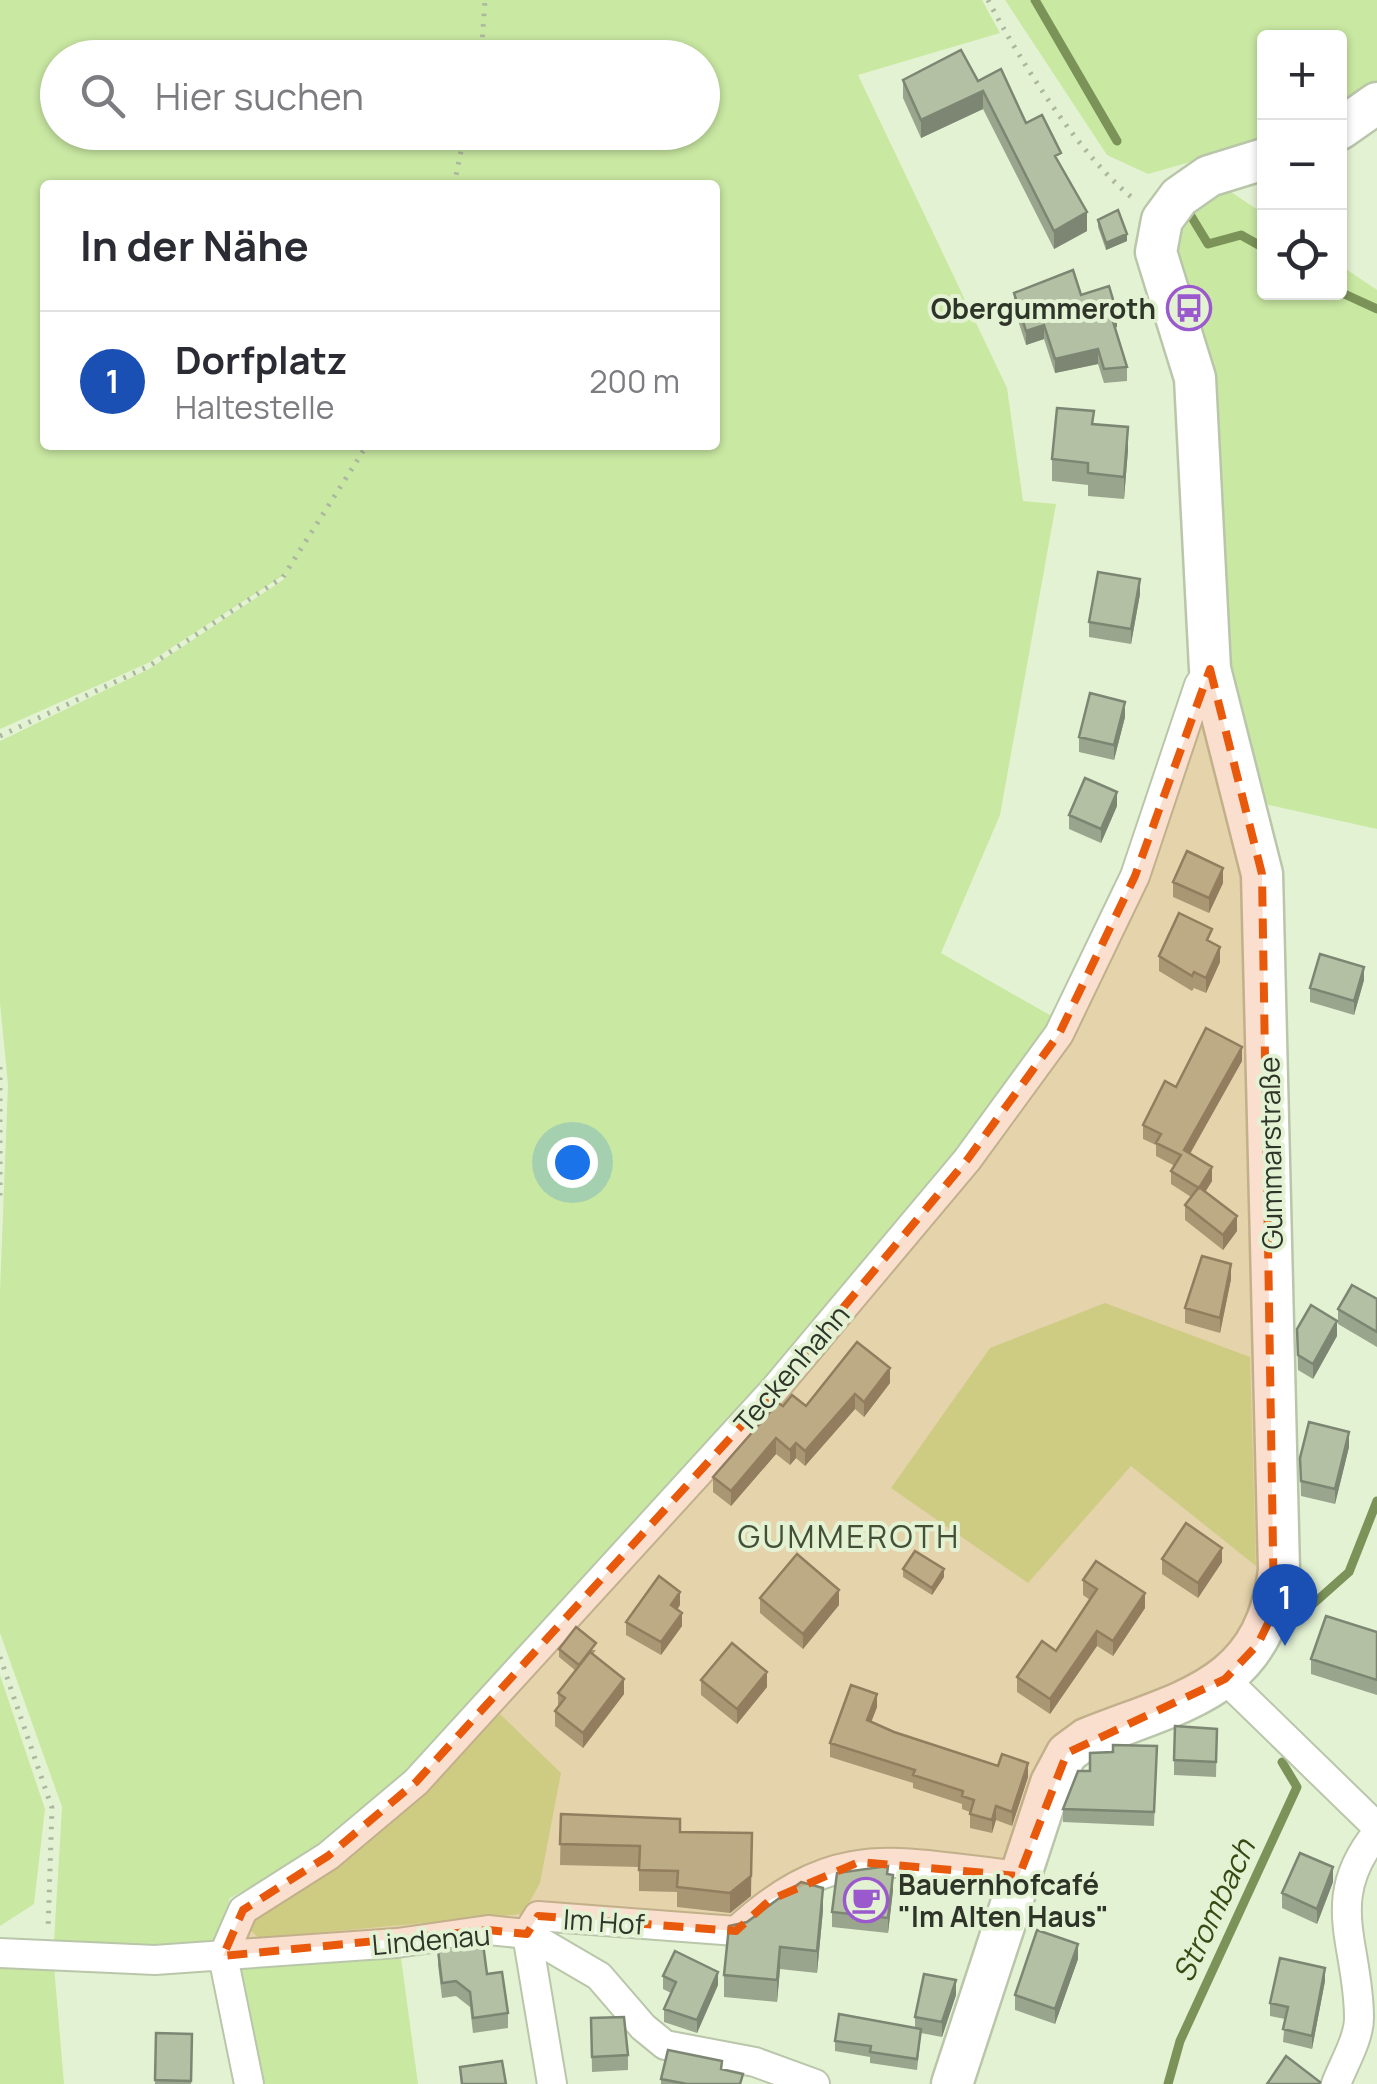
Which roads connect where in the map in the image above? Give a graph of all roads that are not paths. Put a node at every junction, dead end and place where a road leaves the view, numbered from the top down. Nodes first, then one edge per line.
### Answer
1 (1257, 160) edge
2 (1210, 669) junction
3 (1225, 1679) junction
4 (1377, 1830) edge
5 (1019, 1876) junction
6 (527, 1934) junction
7 (0, 1953) edge
8 (223, 1956) junction
9 (249, 2084) edge
10 (552, 2084) edge
11 (815, 2084) edge
12 (952, 2084) edge
13 (1336, 2084) edge

1 - 2 street, Gummarstraße
2 - 3 street, Gummarstraße
2 - 8 street, Teckenhahn
3 - 4 street
3 - 5 street, Gummarstraße
4 - 13 street
5 - 6 street, Im Hof
5 - 12 street, Gummarstraße
6 - 8 street, Lindenau
6 - 10 street, Im Hof
6 - 11 street, Lindenau
7 - 8 street, Lindenau
8 - 9 street

